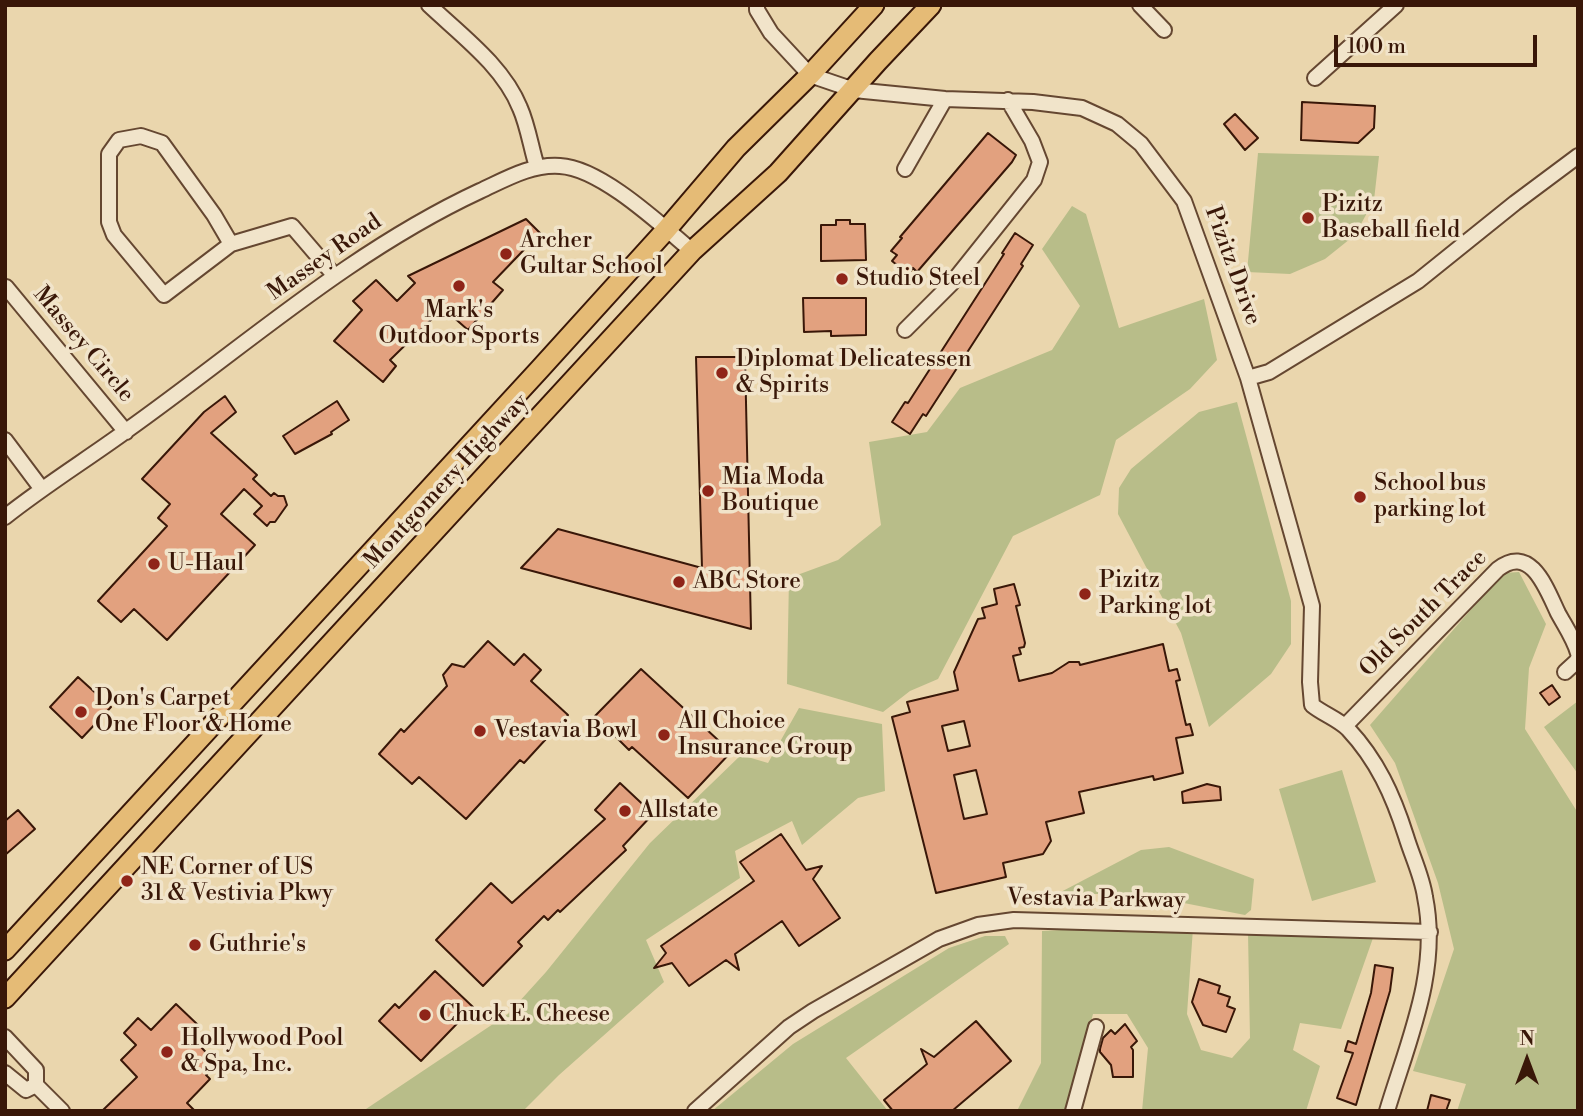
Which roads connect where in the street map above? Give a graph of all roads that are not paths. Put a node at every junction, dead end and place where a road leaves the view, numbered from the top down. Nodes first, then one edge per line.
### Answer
1 (429, 5) edge
2 (757, 5) edge
3 (874, 5) edge
4 (931, 5) edge
5 (1140, 5) edge
6 (1396, 5) edge
7 (1164, 30) dead end
8 (810, 75) junction
9 (1315, 78) dead end
10 (854, 90) junction
11 (945, 99) junction
12 (1008, 100) junction
13 (1578, 156) edge
14 (537, 167) junction
15 (905, 169) dead end
16 (666, 230) junction
17 (231, 244) junction
18 (692, 251) junction
19 (334, 275) junction
20 (6, 287) edge
21 (905, 330) dead end
22 (1248, 378) junction
23 (125, 432) junction
24 (5, 440) edge
25 (41, 488) junction
26 (5, 517) edge
27 (1578, 655) edge
28 (1565, 672) dead end
29 (1345, 726) junction
30 (1430, 932) junction
31 (5, 950) edge
32 (5, 998) edge
33 (1096, 1027) dead end
34 (5, 1037) edge
35 (5, 1073) edge
36 (36, 1085) junction
37 (62, 1111) edge
38 (695, 1111) edge
39 (1073, 1111) edge
40 (1387, 1111) edge

1 - 14 street
2 - 8 street
3 - 8 main road, Montgomery Highway
4 - 10 main road, Montgomery Highway
5 - 7 street
6 - 9 street
8 - 10 street, Pizitz Drive
8 - 16 main road, Montgomery Highway
10 - 11 street, Pizitz Drive
10 - 18 main road, Montgomery Highway
11 - 12 street, Pizitz Drive
11 - 15 street
12 - 21 street
12 - 22 street, Pizitz Drive
13 - 22 street
14 - 16 street, Massey Road
14 - 19 street, Massey Road
16 - 18 street, Massey Road
16 - 31 main road, Montgomery Highway
17 - 17 street
17 - 19 street
18 - 32 main road, Montgomery Highway
19 - 23 street, Massey Road
20 - 23 street, Massey Circle
22 - 29 street, Pizitz Drive
23 - 25 street, Massey Road
24 - 25 street
25 - 26 street, Massey Road
27 - 28 street, Old South Trace
27 - 29 street, Old South Trace
29 - 30 street
30 - 38 street, Vestavia Parkway
30 - 40 street
33 - 39 street
34 - 36 street
35 - 36 street
36 - 37 street

